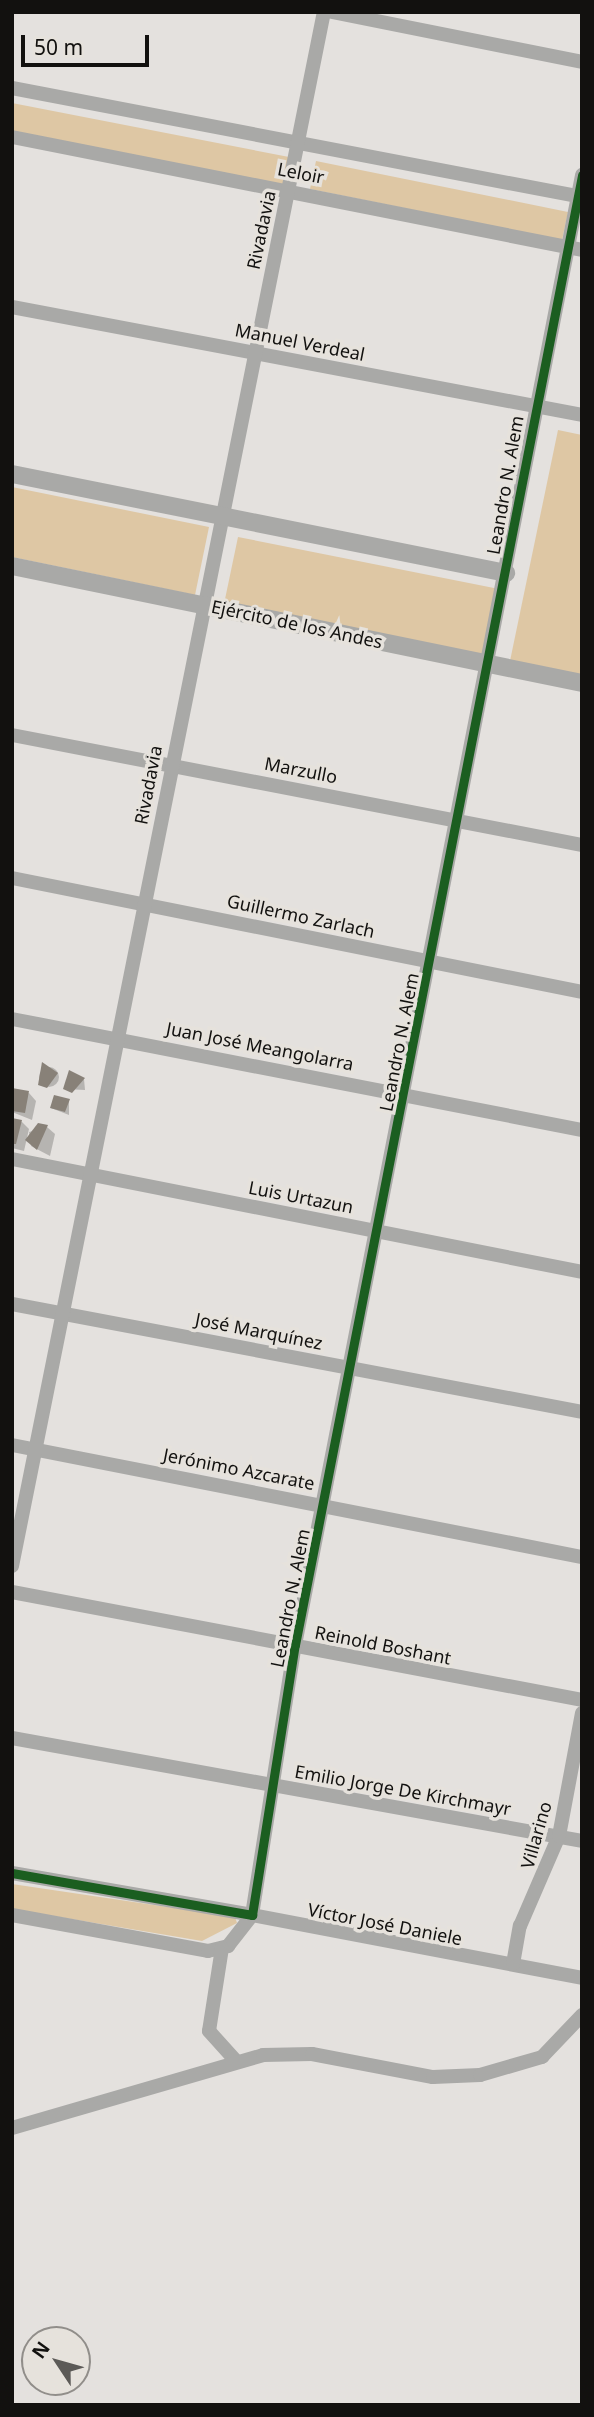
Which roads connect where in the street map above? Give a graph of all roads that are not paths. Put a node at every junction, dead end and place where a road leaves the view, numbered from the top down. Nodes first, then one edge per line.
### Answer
1 (324, 12) edge
2 (332, 12) edge
3 (582, 62) edge
4 (12, 88) edge
5 (12, 137) edge
6 (297, 143) junction
7 (582, 175) edge
8 (288, 190) junction
9 (580, 197) edge
10 (574, 248) edge
11 (12, 307) edge
12 (255, 354) junction
13 (535, 405) junction
14 (582, 415) edge
15 (12, 474) edge
16 (222, 516) junction
17 (12, 566) edge
18 (506, 573) junction
19 (204, 605) junction
20 (489, 663) junction
21 (582, 683) edge
22 (12, 735) edge
23 (172, 764) junction
24 (458, 820) junction
25 (582, 845) edge
26 (12, 878) edge
27 (143, 903) junction
28 (431, 962) junction
29 (582, 992) edge
30 (12, 1019) edge
31 (116, 1038) junction
32 (405, 1094) junction
33 (582, 1130) edge
34 (12, 1159) edge
35 (88, 1174) junction
36 (378, 1231) junction
37 (582, 1272) edge
38 (12, 1304) edge
39 (60, 1313) junction
40 (351, 1368) junction
41 (582, 1412) edge
42 (12, 1445) edge
43 (32, 1449) junction
44 (324, 1506) junction
45 (582, 1557) edge
46 (12, 1566) edge
47 (12, 1592) edge
48 (295, 1645) junction
49 (582, 1699) edge
50 (582, 1713) edge
51 (12, 1738) edge
52 (270, 1787) junction
53 (559, 1836) junction
54 (582, 1841) edge
55 (12, 1873) edge
56 (12, 1915) edge
57 (252, 1915) junction
58 (222, 1948) junction
59 (513, 1964) junction
60 (582, 1978) edge
61 (582, 2015) edge
62 (236, 2061) junction
63 (12, 2128) edge

1 - 6 street, Rivadavia
2 - 3 street
4 - 6 street, Leloir
5 - 8 street, Leloir
6 - 8 street, Rivadavia
6 - 9 street, Leloir
7 - 9 street, Leandro N. Alem
8 - 10 street, Leloir
8 - 12 street, Rivadavia
9 - 10 street, Leandro N. Alem
10 - 13 street, Leandro N. Alem
11 - 12 street, Manuel Verdeal
12 - 13 street, Manuel Verdeal
12 - 16 street, Rivadavia
13 - 14 street, Manuel Verdeal
13 - 18 street, Leandro N. Alem
15 - 16 street
16 - 18 street
16 - 19 street, Rivadavia
17 - 19 street, Ejército de los Andes
18 - 20 street, Leandro N. Alem
19 - 20 street, Ejército de los Andes
19 - 23 street, Rivadavia
20 - 21 street, Ejército de los Andes
20 - 24 street, Leandro N. Alem
22 - 23 street, Marzullo
23 - 24 street, Marzullo
23 - 27 street, Rivadavia
24 - 25 street, Marzullo
24 - 28 street, Leandro N. Alem
26 - 27 street, Guillermo Zarlach
27 - 28 street, Guillermo Zarlach
27 - 31 street, Rivadavia
28 - 29 street, Guillermo Zarlach
28 - 32 street, Leandro N. Alem
30 - 31 street, Juan José Meangolarra
31 - 32 street, Juan José Meangolarra
31 - 35 street, Rivadavia
32 - 33 street, Juan José Meangolarra
32 - 36 street, Leandro N. Alem
34 - 35 street, Luis Urtazun
35 - 36 street, Luis Urtazun
35 - 39 street, Rivadavia
36 - 37 street, Luis Urtazun
36 - 40 street, Leandro N. Alem
38 - 39 street, José Marquínez
39 - 40 street, José Marquínez
39 - 43 street, Rivadavia
40 - 41 street, José Marquínez
40 - 44 street, Leandro N. Alem
42 - 43 street, Jerónimo Azcarate
43 - 44 street, Jerónimo Azcarate
43 - 46 street, Rivadavia
44 - 45 street, Jerónimo Azcarate
44 - 48 street, Leandro N. Alem
47 - 48 street, Reinold Boshant
48 - 49 street, Reinold Boshant
48 - 52 street, Leandro N. Alem
50 - 53 street, Villarino
51 - 52 street, Emilio Jorge De Kirchmayr
52 - 53 street, Emilio Jorge De Kirchmayr
52 - 57 street, Leandro N. Alem
53 - 54 street, Emilio Jorge De Kirchmayr
53 - 59 street, Villarino
55 - 57 street, Víctor José Daniele
56 - 58 street
57 - 58 street
57 - 59 street, Víctor José Daniele
58 - 62 street
59 - 60 street, Víctor José Daniele
61 - 62 street
62 - 63 street

